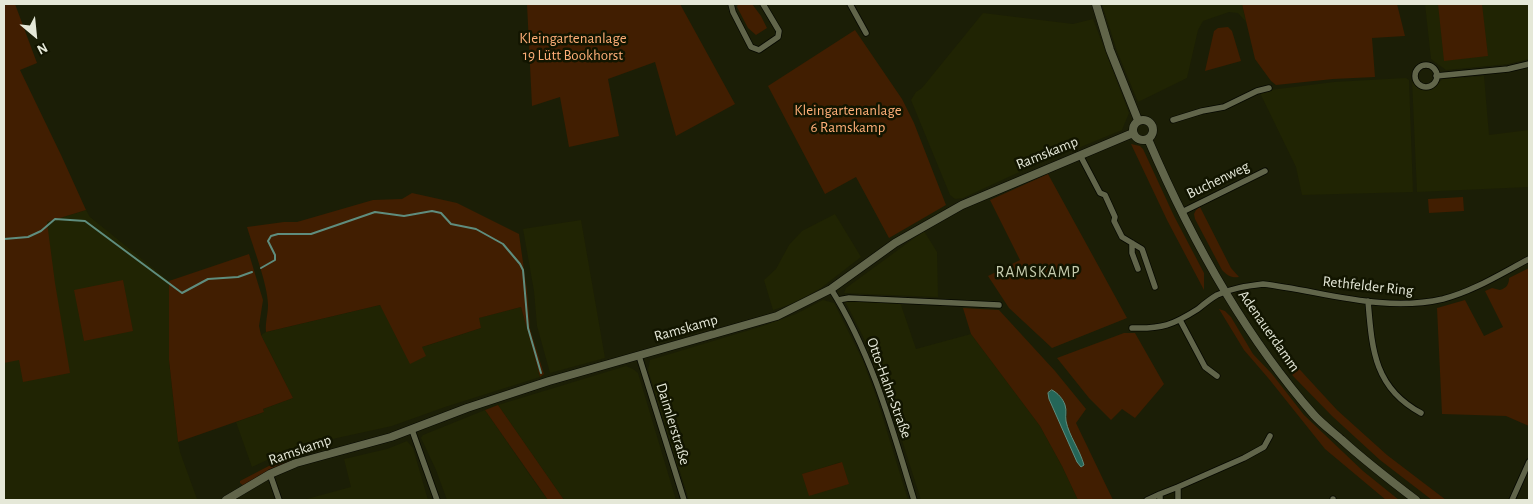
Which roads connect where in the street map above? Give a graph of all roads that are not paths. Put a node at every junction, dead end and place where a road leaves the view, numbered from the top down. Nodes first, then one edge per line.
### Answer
1 (732, 4) edge
2 (763, 4) edge
3 (850, 4) edge
4 (1096, 4) edge
5 (866, 33) dead end
6 (1529, 64) edge
7 (1436, 76) dead end
8 (1269, 88) dead end
9 (1138, 120) junction
10 (1173, 120) dead end
11 (1133, 133) junction
12 (1148, 139) junction
13 (1080, 155) junction
14 (1265, 172) dead end
15 (1182, 212) junction
16 (1132, 243) junction
17 (1529, 259) edge
18 (1138, 269) dead end
19 (1154, 287) dead end
20 (830, 290) junction
21 (1226, 292) junction
22 (838, 300) junction
23 (1368, 301) junction
24 (999, 305) dead end
25 (1180, 320) junction
26 (1132, 328) dead end
27 (639, 356) junction
28 (1218, 376) dead end
29 (1421, 413) dead end
30 (412, 430) junction
31 (1270, 436) dead end
32 (1529, 462) edge
33 (270, 474) junction
34 (1178, 486) junction
35 (1160, 497) edge
36 (226, 500) edge
37 (279, 500) edge
38 (437, 500) edge
39 (684, 500) edge
40 (914, 500) edge
41 (1147, 500) edge
42 (1178, 500) edge
43 (1416, 500) edge
44 (1512, 500) edge

1 - 2 street
3 - 5 street
4 - 9 street, Adenauerdamm
6 - 7 street
8 - 10 street
9 - 11 street
9 - 12 street, Adenauerdamm
11 - 12 street
11 - 13 street, Ramskamp
12 - 15 street, Adenauerdamm
13 - 16 street
13 - 20 street, Ramskamp
14 - 15 street, Buchenweg
15 - 21 street, Adenauerdamm
16 - 18 street
16 - 19 street
17 - 23 street, Rethfelder Ring
20 - 22 street, Otto-Hahn-Straße
20 - 27 street, Ramskamp
21 - 23 street, Rethfelder Ring
21 - 25 street, Rethfelder Ring
21 - 43 street, Adenauerdamm
22 - 24 street
22 - 40 street, Otto-Hahn-Straße
23 - 29 street
25 - 26 street, Rethfelder Ring
25 - 28 street
27 - 30 street, Ramskamp
27 - 39 street, Daimlerstraße
30 - 33 street, Ramskamp
30 - 38 street
31 - 34 street
32 - 44 street
33 - 36 street, Ramskamp
33 - 37 street
34 - 35 street
34 - 42 street
35 - 41 street

